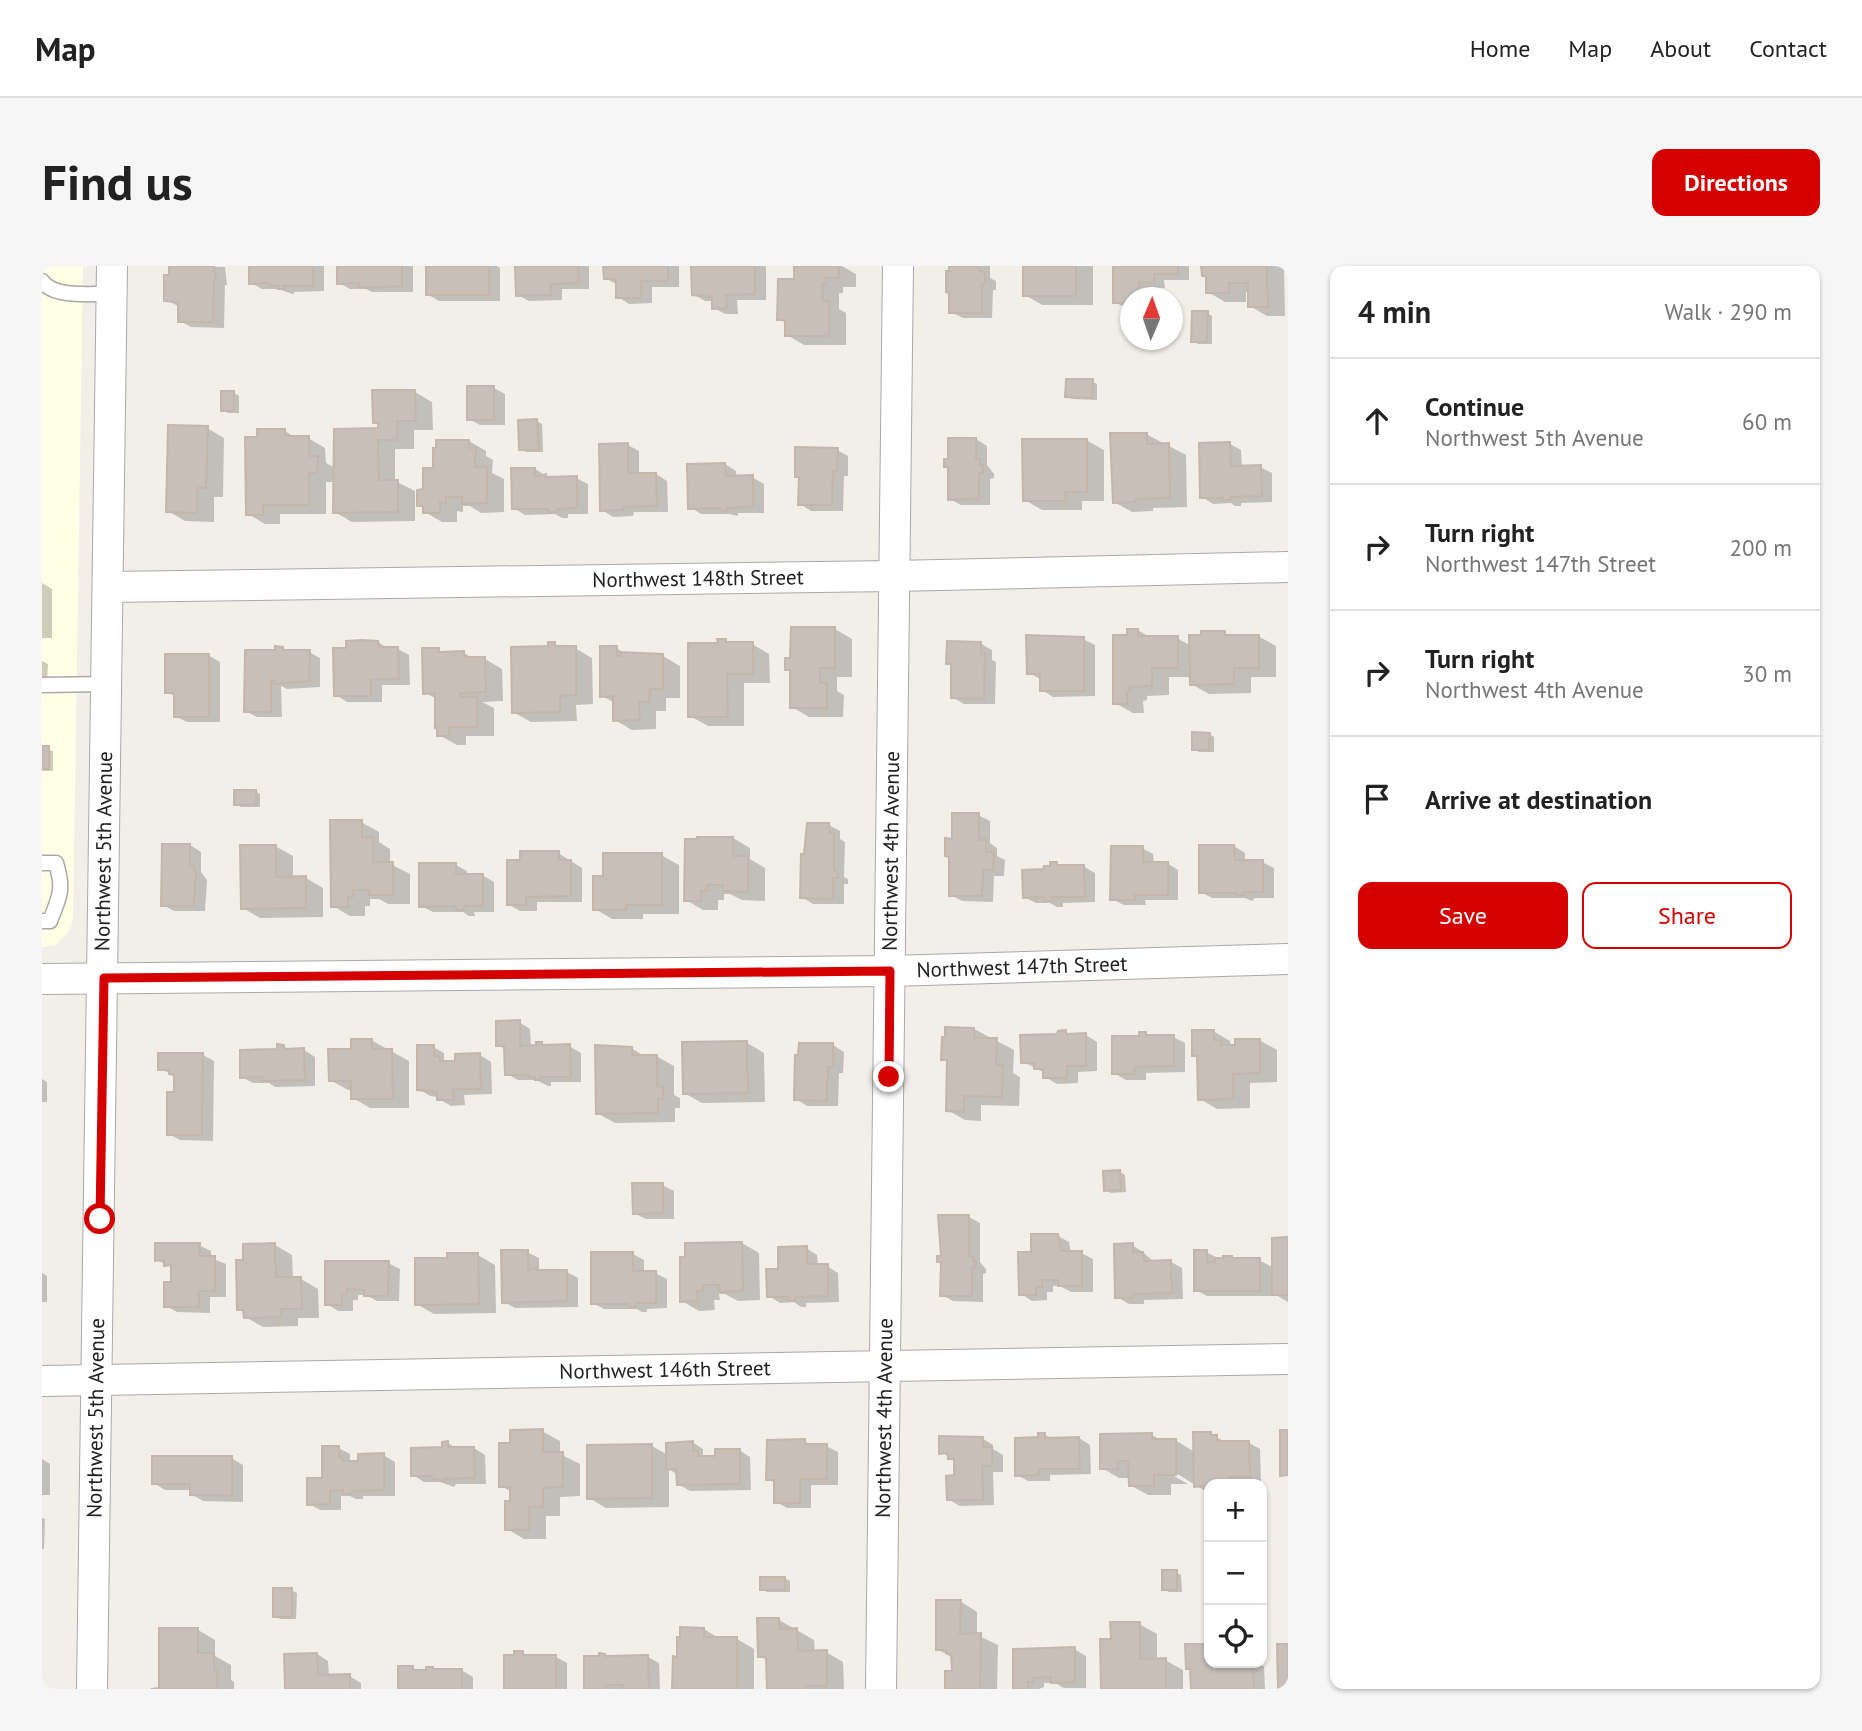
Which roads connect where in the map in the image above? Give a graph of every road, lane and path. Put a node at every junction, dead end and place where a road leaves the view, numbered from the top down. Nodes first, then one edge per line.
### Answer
1 (898, 266) edge
2 (112, 280) edge
3 (42, 281) edge
4 (1288, 567) edge
5 (893, 576) junction
6 (108, 587) junction
7 (107, 684) junction
8 (42, 685) edge
9 (42, 863) edge
10 (42, 920) edge
11 (1288, 959) edge
12 (890, 971) junction
13 (104, 978) junction
14 (42, 979) edge
15 (1288, 1359) edge
16 (885, 1366) junction
17 (97, 1380) junction
18 (42, 1381) edge
19 (92, 1689) edge
20 (881, 1689) edge

1 - 5 street, Northwest 4th Avenue
2 - 3 lane
2 - 6 street, Northwest 5th Avenue
4 - 5 street, Northwest 148th Street
5 - 6 street, Northwest 148th Street
5 - 12 street, Northwest 4th Avenue
6 - 7 street, Northwest 5th Avenue
7 - 8 lane
7 - 13 street, Northwest 5th Avenue
9 - 10 lane
11 - 12 street, Northwest 147th Street
12 - 13 street, Northwest 147th Street
12 - 16 street, Northwest 4th Avenue
13 - 14 street, Northwest 147th Street
13 - 17 street, Northwest 5th Avenue
15 - 16 street, Northwest 146th Street
16 - 17 street, Northwest 146th Street
16 - 20 street, Northwest 4th Avenue
17 - 18 street, Northwest 146th Street
17 - 19 street, Northwest 5th Avenue

